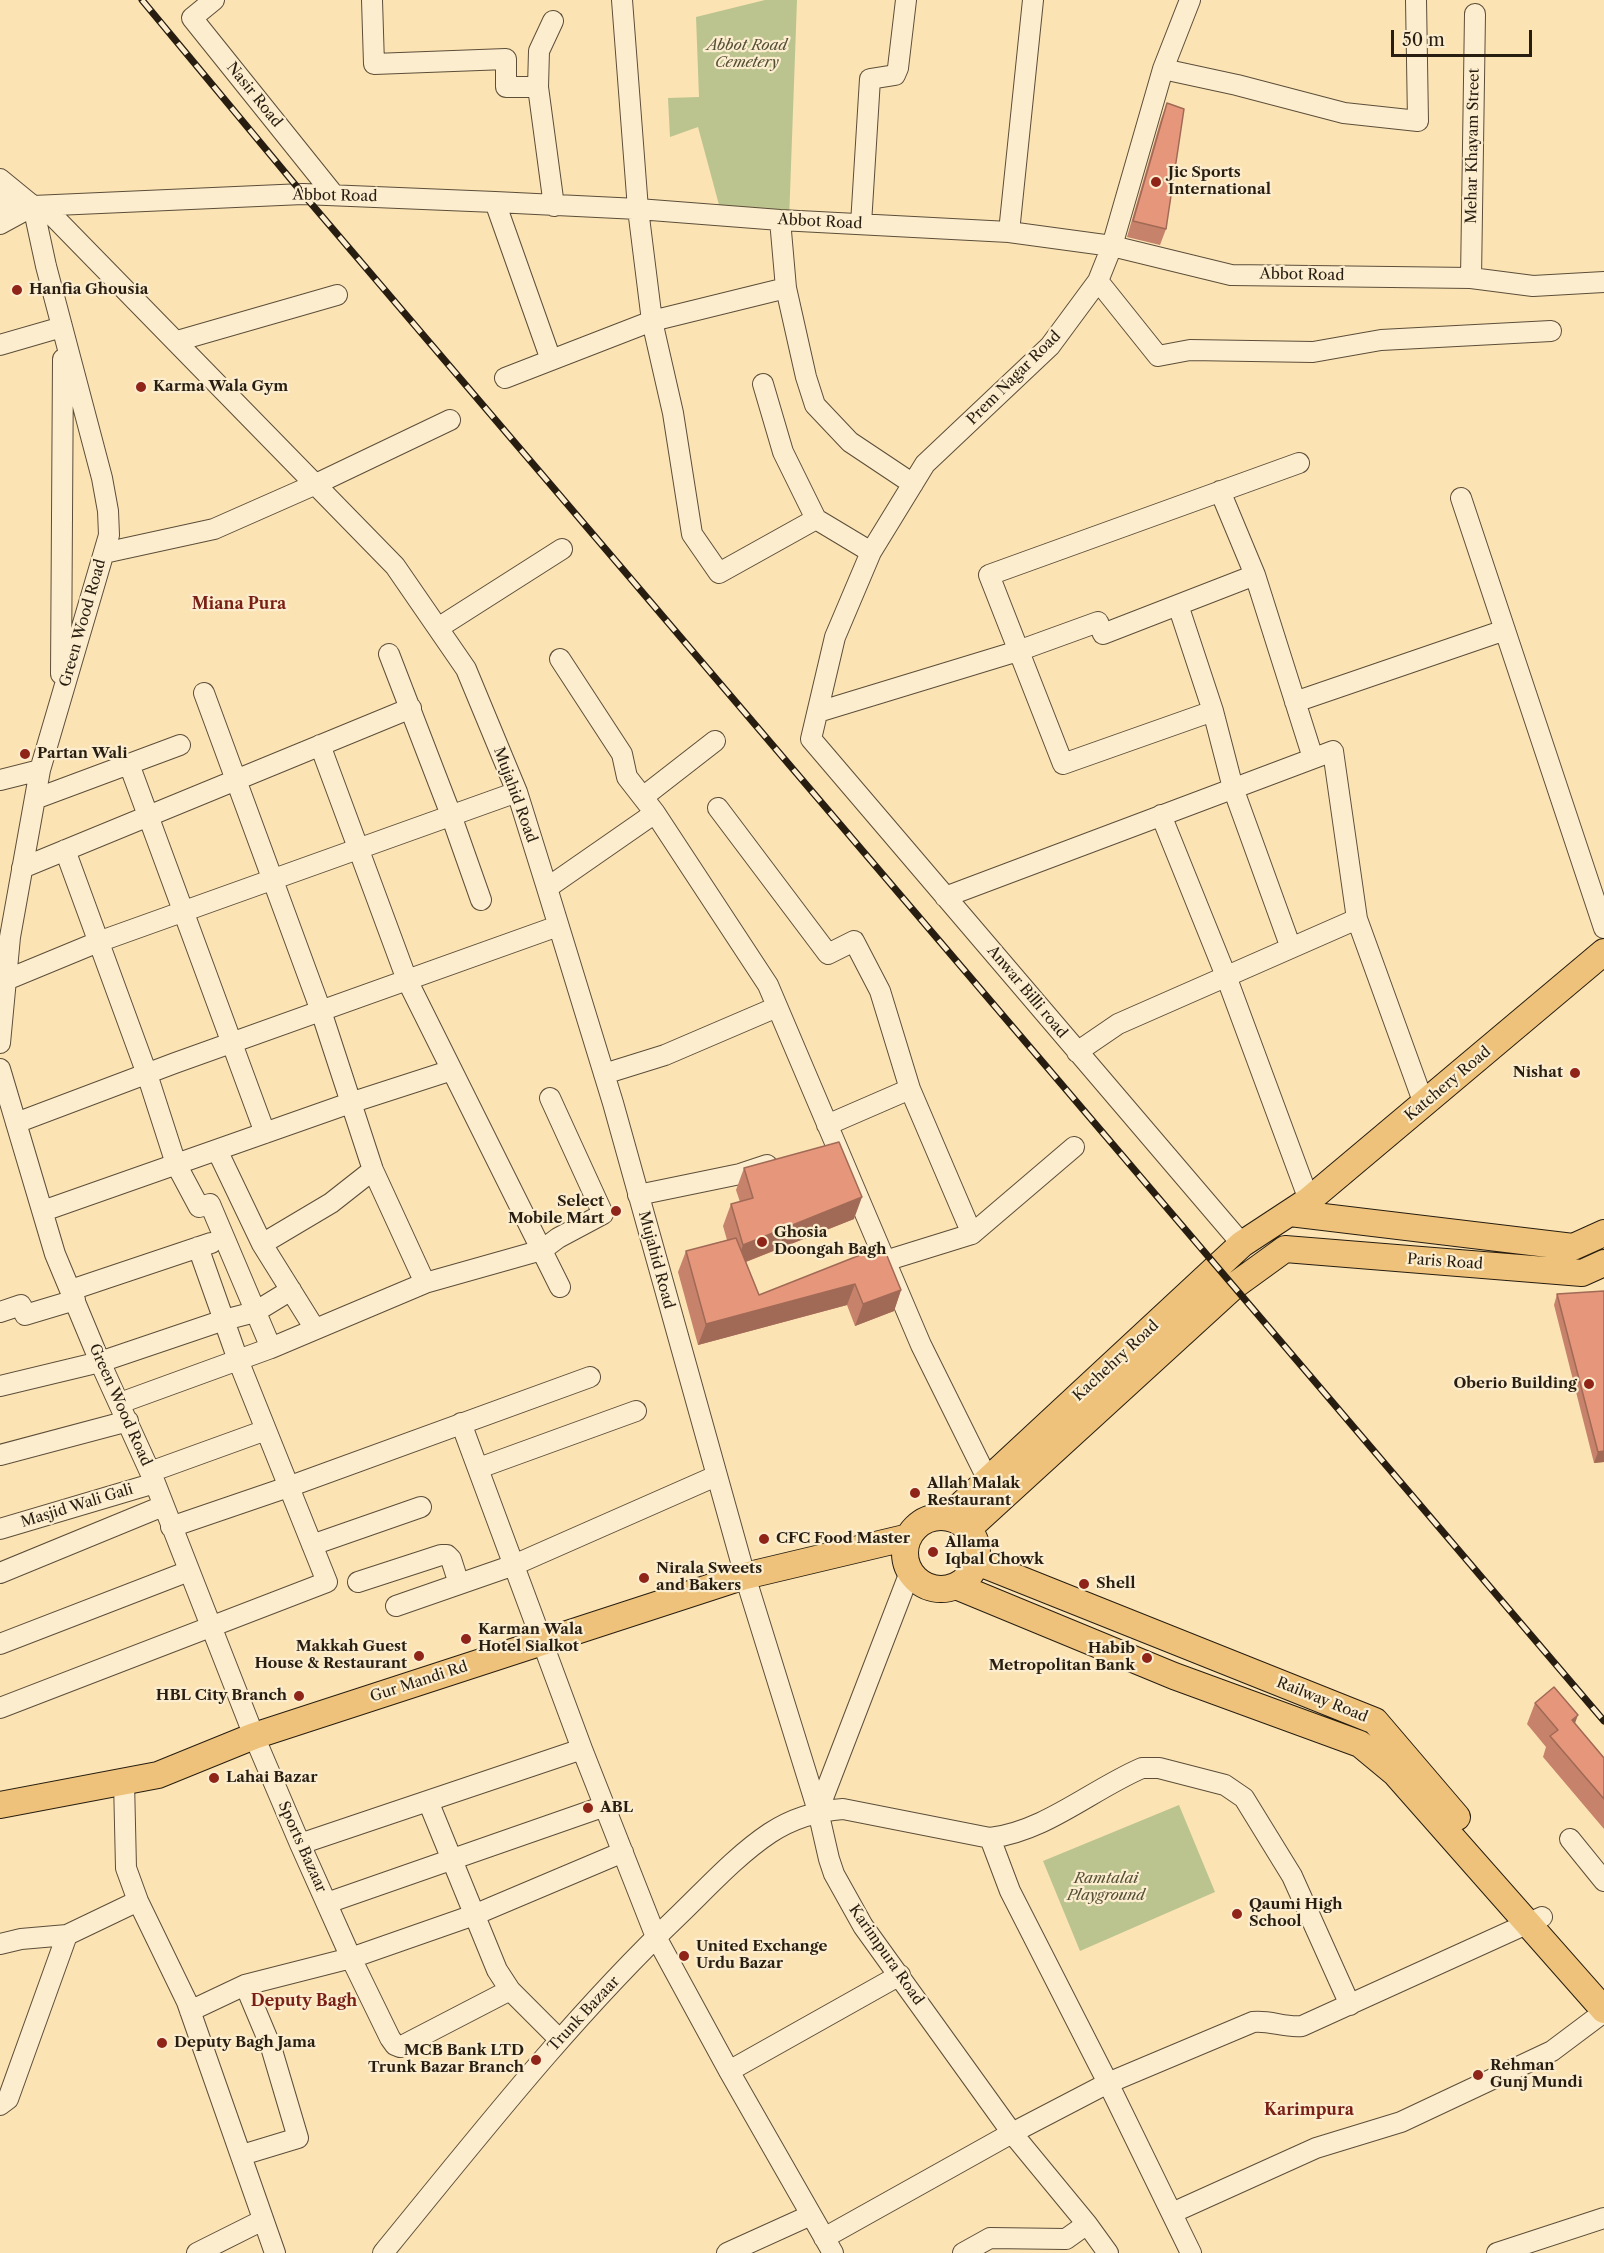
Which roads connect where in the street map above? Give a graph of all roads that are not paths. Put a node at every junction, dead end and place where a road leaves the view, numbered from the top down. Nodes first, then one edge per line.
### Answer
1 (214, 0) edge
2 (372, 0) edge
3 (622, 0) edge
4 (906, 0) edge
5 (1033, 0) edge
6 (1190, 0) edge
7 (1416, 0) edge
8 (1475, 14) dead end
9 (553, 21) dead end
10 (1163, 69) junction
11 (538, 87) junction
12 (0, 179) edge
13 (334, 195) junction
14 (0, 202) edge
15 (495, 202) junction
16 (33, 206) junction
17 (554, 206) junction
18 (638, 209) junction
19 (780, 220) junction
20 (0, 224) edge
21 (861, 224) junction
22 (1009, 232) junction
23 (1112, 246) junction
24 (1471, 278) junction
25 (1098, 281) junction
26 (1604, 282) edge
27 (786, 288) junction
28 (337, 294) dead end
29 (652, 321) junction
30 (63, 329) junction
31 (1551, 331) dead end
32 (177, 341) junction
33 (0, 345) edge
34 (551, 360) junction
35 (505, 378) dead end
36 (763, 384) dead end
37 (450, 420) dead end
38 (1299, 463) dead end
39 (315, 484) junction
40 (913, 484) junction
41 (1220, 491) junction
42 (1461, 498) dead end
43 (816, 519) junction
44 (562, 549) dead end
45 (871, 552) junction
46 (104, 553) junction
47 (1255, 575) junction
48 (1178, 605) junction
49 (438, 628) junction
50 (1505, 630) junction
51 (1018, 651) junction
52 (389, 654) dead end
53 (560, 659) dead end
54 (204, 693) dead end
55 (61, 699) junction
56 (1295, 702) junction
57 (411, 708) junction
58 (1213, 711) junction
59 (818, 712) junction
60 (812, 740) joint
61 (716, 741) dead end
62 (180, 745) dead end
63 (320, 745) junction
64 (1313, 758) junction
65 (129, 764) junction
66 (40, 770) junction
67 (236, 779) junction
68 (0, 780) edge
69 (1233, 788) junction
70 (517, 792) junction
71 (35, 799) junction
72 (649, 805) junction
73 (718, 808) dead end
74 (451, 815) junction
75 (1161, 815) junction
76 (148, 816) junction
77 (359, 848) junction
78 (66, 850) junction
79 (22, 868) junction
80 (274, 879) junction
81 (547, 888) junction
82 (945, 897) junction
83 (481, 900) dead end
84 (184, 912) junction
85 (1357, 919) junction
86 (558, 926) junction
87 (1604, 928) edge
88 (98, 942) junction
89 (1292, 948) junction
90 (1604, 952) edge
91 (1226, 976) junction
92 (6, 980) junction
93 (407, 980) junction
94 (777, 1007) junction
95 (321, 1011) junction
96 (0, 1043) edge
97 (233, 1043) junction
98 (1077, 1052) junction
99 (0, 1070) edge
100 (452, 1070) junction
101 (147, 1074) junction
102 (604, 1074) junction
103 (909, 1089) junction
104 (550, 1098) dead end
105 (350, 1103) junction
106 (1424, 1104) junction
107 (16, 1123) junction
108 (827, 1125) junction
109 (265, 1133) junction
110 (835, 1143) junction
111 (1074, 1147) dead end
112 (217, 1150) junction
113 (814, 1150) edge
114 (782, 1160) edge
115 (176, 1164) junction
116 (373, 1170) junction
117 (638, 1195) junction
118 (1300, 1206) junction
119 (42, 1211) junction
120 (1604, 1233) edge
121 (972, 1234) junction
122 (225, 1238) junction
123 (262, 1244) junction
124 (1551, 1244) junction
125 (198, 1247) junction
126 (1285, 1249) joint
127 (542, 1250) junction
128 (1229, 1256) junction
129 (885, 1261) junction
130 (1604, 1263) edge
131 (1550, 1270) junction
132 (425, 1283) junction
133 (560, 1287) dead end
134 (291, 1290) junction
135 (73, 1295) junction
136 (0, 1312) edge
137 (255, 1312) junction
138 (224, 1320) junction
139 (315, 1329) junction
140 (271, 1348) junction
141 (238, 1360) junction
142 (100, 1362) junction
143 (590, 1377) dead end
144 (0, 1386) edge
145 (124, 1412) junction
146 (636, 1412) dead end
147 (461, 1423) junction
148 (266, 1430) junction
149 (0, 1455) edge
150 (479, 1468) junction
151 (716, 1476) junction
152 (153, 1478) junction
153 (988, 1480) junction
154 (288, 1487) junction
155 (163, 1506) junction
156 (422, 1507) dead end
157 (958, 1523) junction
158 (171, 1527) junction
159 (0, 1529) edge
160 (909, 1537) junction
161 (312, 1545) junction
162 (977, 1562) junction
163 (514, 1565) junction
164 (189, 1571) junction
165 (910, 1572) junction
166 (0, 1573) edge
167 (745, 1576) junction
168 (358, 1582) dead end
169 (459, 1584) junction
170 (956, 1586) junction
171 (396, 1606) dead end
172 (212, 1625) junction
173 (543, 1641) junction
174 (0, 1644) edge
175 (0, 1708) edge
176 (254, 1736) junction
177 (582, 1749) junction
178 (124, 1781) junction
179 (428, 1801) junction
180 (0, 1805) edge
181 (605, 1806) junction
182 (818, 1811) junction
183 (990, 1838) junction
184 (1570, 1839) dead end
185 (300, 1844) junction
186 (623, 1852) junction
187 (451, 1860) junction
188 (1604, 1881) edge
189 (138, 1901) junction
190 (327, 1903) junction
191 (474, 1915) junction
192 (1535, 1920) junction
193 (67, 1935) junction
194 (656, 1937) junction
195 (0, 1944) edge
196 (351, 1958) junction
197 (900, 1975) junction
198 (245, 1985) junction
199 (1604, 1986) edge
200 (510, 1990) junction
201 (1350, 2005) junction
202 (190, 2011) junction
203 (1604, 2011) edge
204 (559, 2039) junction
205 (729, 2071) junction
206 (1108, 2083) junction
207 (0, 2105) edge
208 (1012, 2133) junction
209 (242, 2156) junction
210 (1172, 2213) junction
211 (811, 2215) junction
212 (1604, 2218) edge
213 (263, 2220) junction
214 (1087, 2224) junction
215 (829, 2246) edge
216 (197, 2253) edge
217 (275, 2253) edge
218 (383, 2253) edge
219 (727, 2253) edge
220 (963, 2253) edge
221 (1108, 2253) edge
222 (1191, 2253) edge
223 (1497, 2253) edge

1 - 13 street, Nasir Road
2 - 11 street
3 - 18 street
4 - 21 street
5 - 22 street
6 - 10 street, Prem Nagar Road
7 - 10 street
8 - 24 street, Mehar Khayam Street
9 - 11 street
10 - 23 street, Prem Nagar Road
11 - 17 street
12 - 16 street, Mujahid Road
13 - 15 street, Abbot Road
13 - 16 street, Abbot Road
14 - 16 street, Abbot Road
15 - 17 street, Abbot Road
15 - 34 street
16 - 20 street
16 - 30 street, Green Wood Road
16 - 32 street, Mujahid Road
17 - 18 street, Abbot Road
18 - 19 street, Abbot Road
18 - 29 street
19 - 21 street, Abbot Road
19 - 27 street
21 - 22 street, Abbot Road
22 - 23 street, Abbot Road
23 - 24 street, Abbot Road
23 - 25 street, Prem Nagar Road
24 - 26 street, Abbot Road
25 - 31 street
25 - 40 street, Prem Nagar Road
27 - 29 street
27 - 40 street
28 - 32 street
29 - 34 street
29 - 43 street
30 - 33 street
30 - 46 street, Green Wood Road
30 - 55 street
32 - 39 street, Mujahid Road
34 - 35 street
36 - 43 street
37 - 39 street
38 - 41 street
39 - 46 street
39 - 49 street, Mujahid Road
40 - 45 street, Prem Nagar Road
41 - 47 street
41 - 51 street
42 - 50 street
43 - 45 street
44 - 49 street
45 - 59 street, Prem Nagar Road
46 - 55 street, Green Wood Road
47 - 48 street
47 - 56 street
48 - 51 street
48 - 58 street
49 - 70 street, Mujahid Road
50 - 56 street
50 - 87 street
51 - 58 street
51 - 59 street
52 - 57 street
53 - 72 street
54 - 67 street
55 - 66 street, Green Wood Road
56 - 64 street
57 - 63 street
57 - 74 street
58 - 69 street
59 - 60 street, Prem Nagar Road
60 - 82 street, Anwar Billi road
61 - 72 street
62 - 65 street
63 - 67 street
63 - 77 street
64 - 69 street
64 - 85 street
65 - 71 street
65 - 76 street
66 - 68 street
66 - 71 street, Green Wood Road
67 - 76 street
67 - 80 street
69 - 75 street
69 - 89 street
70 - 74 street
70 - 81 street, Mujahid Road
71 - 79 street, Green Wood Road
72 - 81 street
72 - 94 street
73 - 103 street
74 - 77 street
74 - 83 street
75 - 82 street
75 - 91 street
76 - 78 street
76 - 84 street
77 - 80 street
77 - 93 street
78 - 79 street
78 - 88 street
79 - 92 street, Green Wood Road
80 - 84 street
80 - 95 street
81 - 86 street, Mujahid Road
82 - 98 street, Anwar Billi road
84 - 88 street
84 - 97 street
85 - 89 street
85 - 106 street
86 - 93 street
86 - 102 street, Mujahid Road
88 - 92 street
88 - 101 street
89 - 91 street
90 - 106 main road, Katchery Road
91 - 98 street
91 - 118 street
92 - 96 street, Green Wood Road
93 - 95 street
93 - 100 street
94 - 102 street
94 - 108 street
95 - 97 street
95 - 105 street
97 - 101 street
97 - 109 street
98 - 128 street, Anwar Billi road
99 - 107 street, Green Wood Road
100 - 105 street
100 - 127 street
101 - 107 street
101 - 115 street
102 - 117 street, Mujahid Road
103 - 108 street
103 - 121 street
104 - 127 street
105 - 109 street
105 - 116 street
106 - 118 main road, Katchery Road
107 - 119 street, Green Wood Road
108 - 110 street
109 - 112 street
110 - 113 street
110 - 129 street
111 - 121 street
112 - 115 street
112 - 123 street
114 - 117 street
115 - 119 street
115 - 122 street
116 - 123 street
116 - 132 street
117 - 151 street, Mujahid Road
118 - 124 main road, Paris Road
118 - 128 main road, Kachehry Road
119 - 135 street, Green Wood Road
120 - 124 main road, Paris Road
121 - 129 street
122 - 125 street
122 - 137 street
123 - 134 street
124 - 131 main road
125 - 135 street
125 - 138 street
126 - 131 main road, Paris Road
126 - 157 main road, Kachehry Road
127 - 132 street
127 - 133 street
128 - 153 main road, Kachehry Road
129 - 153 street
130 - 131 main road, Paris Road
132 - 139 street
134 - 137 street
134 - 139 street
135 - 136 street
135 - 142 street, Green Wood Road
137 - 138 street
137 - 140 street
138 - 141 street
138 - 142 street
139 - 140 street
140 - 141 street
141 - 145 street
141 - 148 street
142 - 144 street
142 - 145 street, Green Wood Road
143 - 147 street
145 - 149 street
145 - 152 street, Green Wood Road
146 - 150 street
147 - 150 street
147 - 154 street
148 - 152 street, Masjid Wali Gali
148 - 154 street
150 - 163 street
151 - 163 street
151 - 167 street, Mujahid Road
152 - 155 street, Green Wood Road
152 - 159 street, Masjid Wali Gali
153 - 157 main road, Kachehry Road
154 - 158 street
154 - 161 street
155 - 158 street, Green Wood Road
155 - 166 street
156 - 161 street
157 - 160 main road
157 - 162 main road
158 - 164 street, Green Wood Road
160 - 165 main road
160 - 167 main road, Gur Mandi Rd
161 - 172 street
162 - 170 main road
162 - 192 main road, Railway Road
163 - 169 street
163 - 173 street
164 - 172 street, Green Wood Road
164 - 174 street
165 - 170 main road
165 - 182 street
167 - 173 main road, Gur Mandi Rd
167 - 182 street, Karimpura Road
168 - 169 street
169 - 171 street
170 - 192 main road
172 - 175 street
172 - 176 street, Green Wood Road
173 - 176 main road, Gur Mandi Rd
173 - 177 street
176 - 178 main road, Gur Mandi Rd
176 - 185 street, Sports Bazaar
177 - 179 street
177 - 181 street
178 - 180 main road, Gur Mandi Rd
178 - 189 street
179 - 185 street
179 - 187 street
181 - 186 street
181 - 187 street
182 - 183 street, Trunk Bazaar
182 - 194 street, Trunk Bazaar
182 - 197 street, Karimpura Road
183 - 201 street
183 - 206 street
184 - 188 street
185 - 190 street, Sports Bazaar
186 - 191 street
186 - 194 street
187 - 190 street
187 - 191 street
189 - 193 street
189 - 202 street
190 - 196 street, Sports Bazaar
191 - 196 street
191 - 200 street
192 - 199 main road, Railway Road
192 - 201 street
192 - 203 main road
193 - 195 street
193 - 207 street
194 - 204 street, Trunk Bazaar
194 - 205 street
196 - 198 street
196 - 200 street, Sports Bazaar
197 - 205 street
197 - 208 street, Karimpura Road
198 - 202 street
198 - 209 street
200 - 204 street
201 - 206 street
202 - 209 street
203 - 210 street
204 - 218 street, Trunk Bazaar
205 - 211 street
206 - 208 street
206 - 210 street
208 - 214 street, Karimpura Road
208 - 215 street
209 - 213 street
210 - 222 street
211 - 215 street
211 - 219 street
212 - 223 street
213 - 216 street
213 - 217 street
214 - 220 street
214 - 221 street, Karimpura Road

